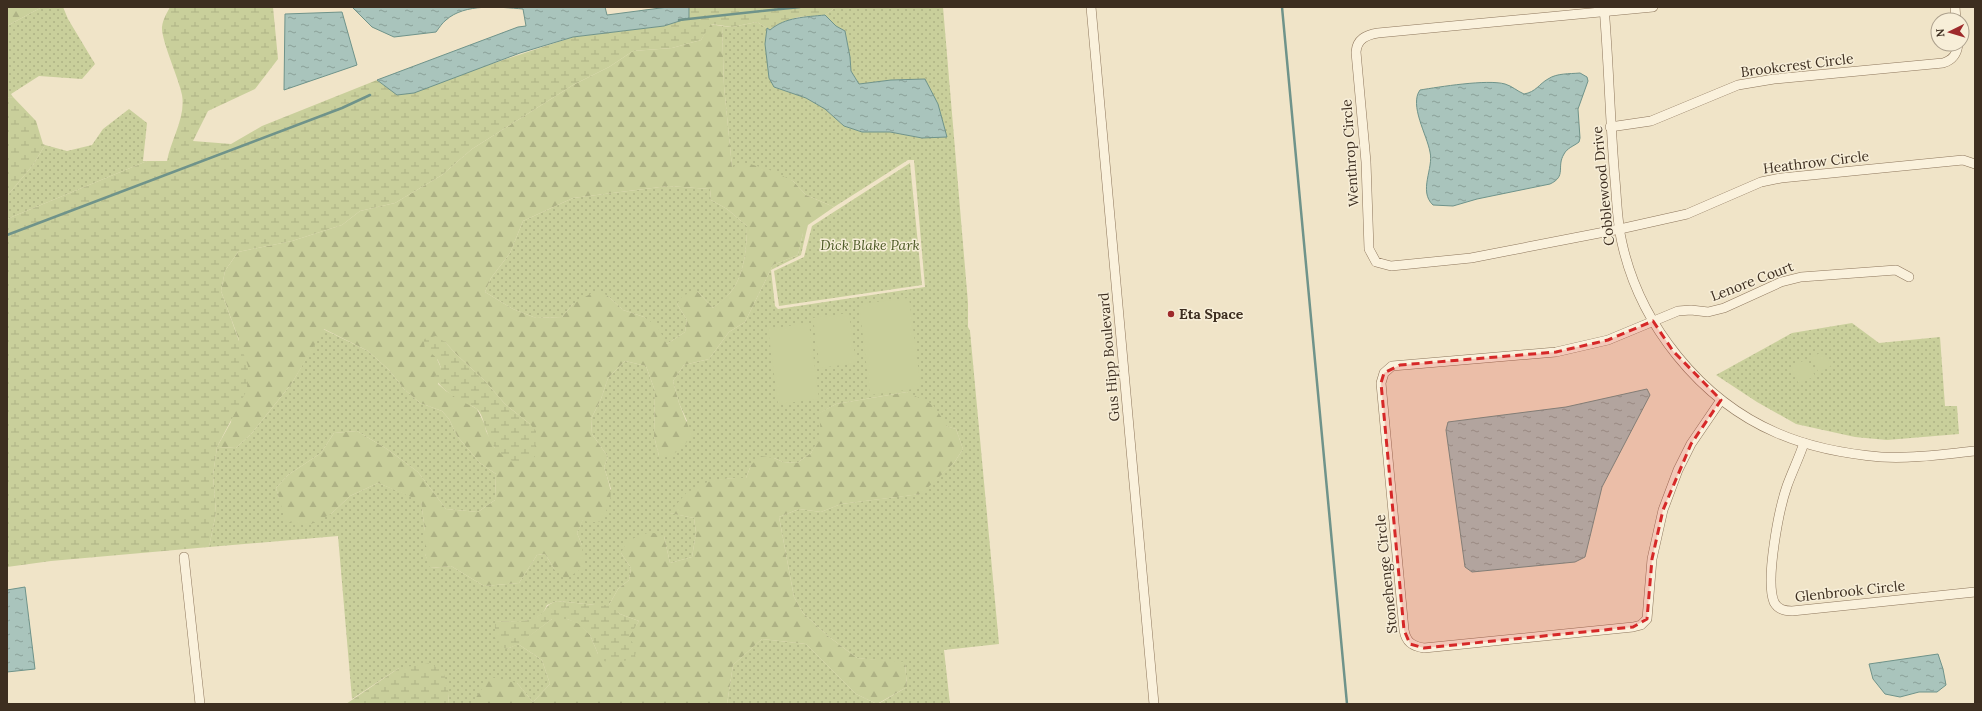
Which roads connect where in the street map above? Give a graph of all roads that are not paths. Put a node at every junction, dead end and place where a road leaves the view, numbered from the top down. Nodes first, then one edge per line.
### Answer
1 (1091, 7) edge
2 (1654, 7) edge
3 (1604, 10) edge
4 (1957, 52) edge
5 (1610, 127) junction
6 (1975, 164) edge
7 (1620, 229) junction
8 (1909, 277) dead end
9 (1653, 321) junction
10 (1721, 400) junction
11 (1804, 443) junction
12 (1975, 451) edge
13 (184, 557) dead end
14 (1975, 592) edge
15 (200, 704) edge
16 (1154, 704) edge

1 - 16 street, Gus Hipp Boulevard
2 - 3 street
3 - 5 street, Cobblewood Drive
3 - 7 street, Wenthrop Circle
4 - 5 street, Brookcrest Circle
5 - 7 street, Cobblewood Drive
6 - 7 street, Heathrow Circle
7 - 9 street, Cobblewood Drive
8 - 9 street, Lenore Court
9 - 10 street, Cobblewood Drive
9 - 10 street, Stonehenge Circle
10 - 11 street, Cobblewood Drive
11 - 12 street, Cobblewood Drive
11 - 14 street, Glenbrook Circle
13 - 15 street

